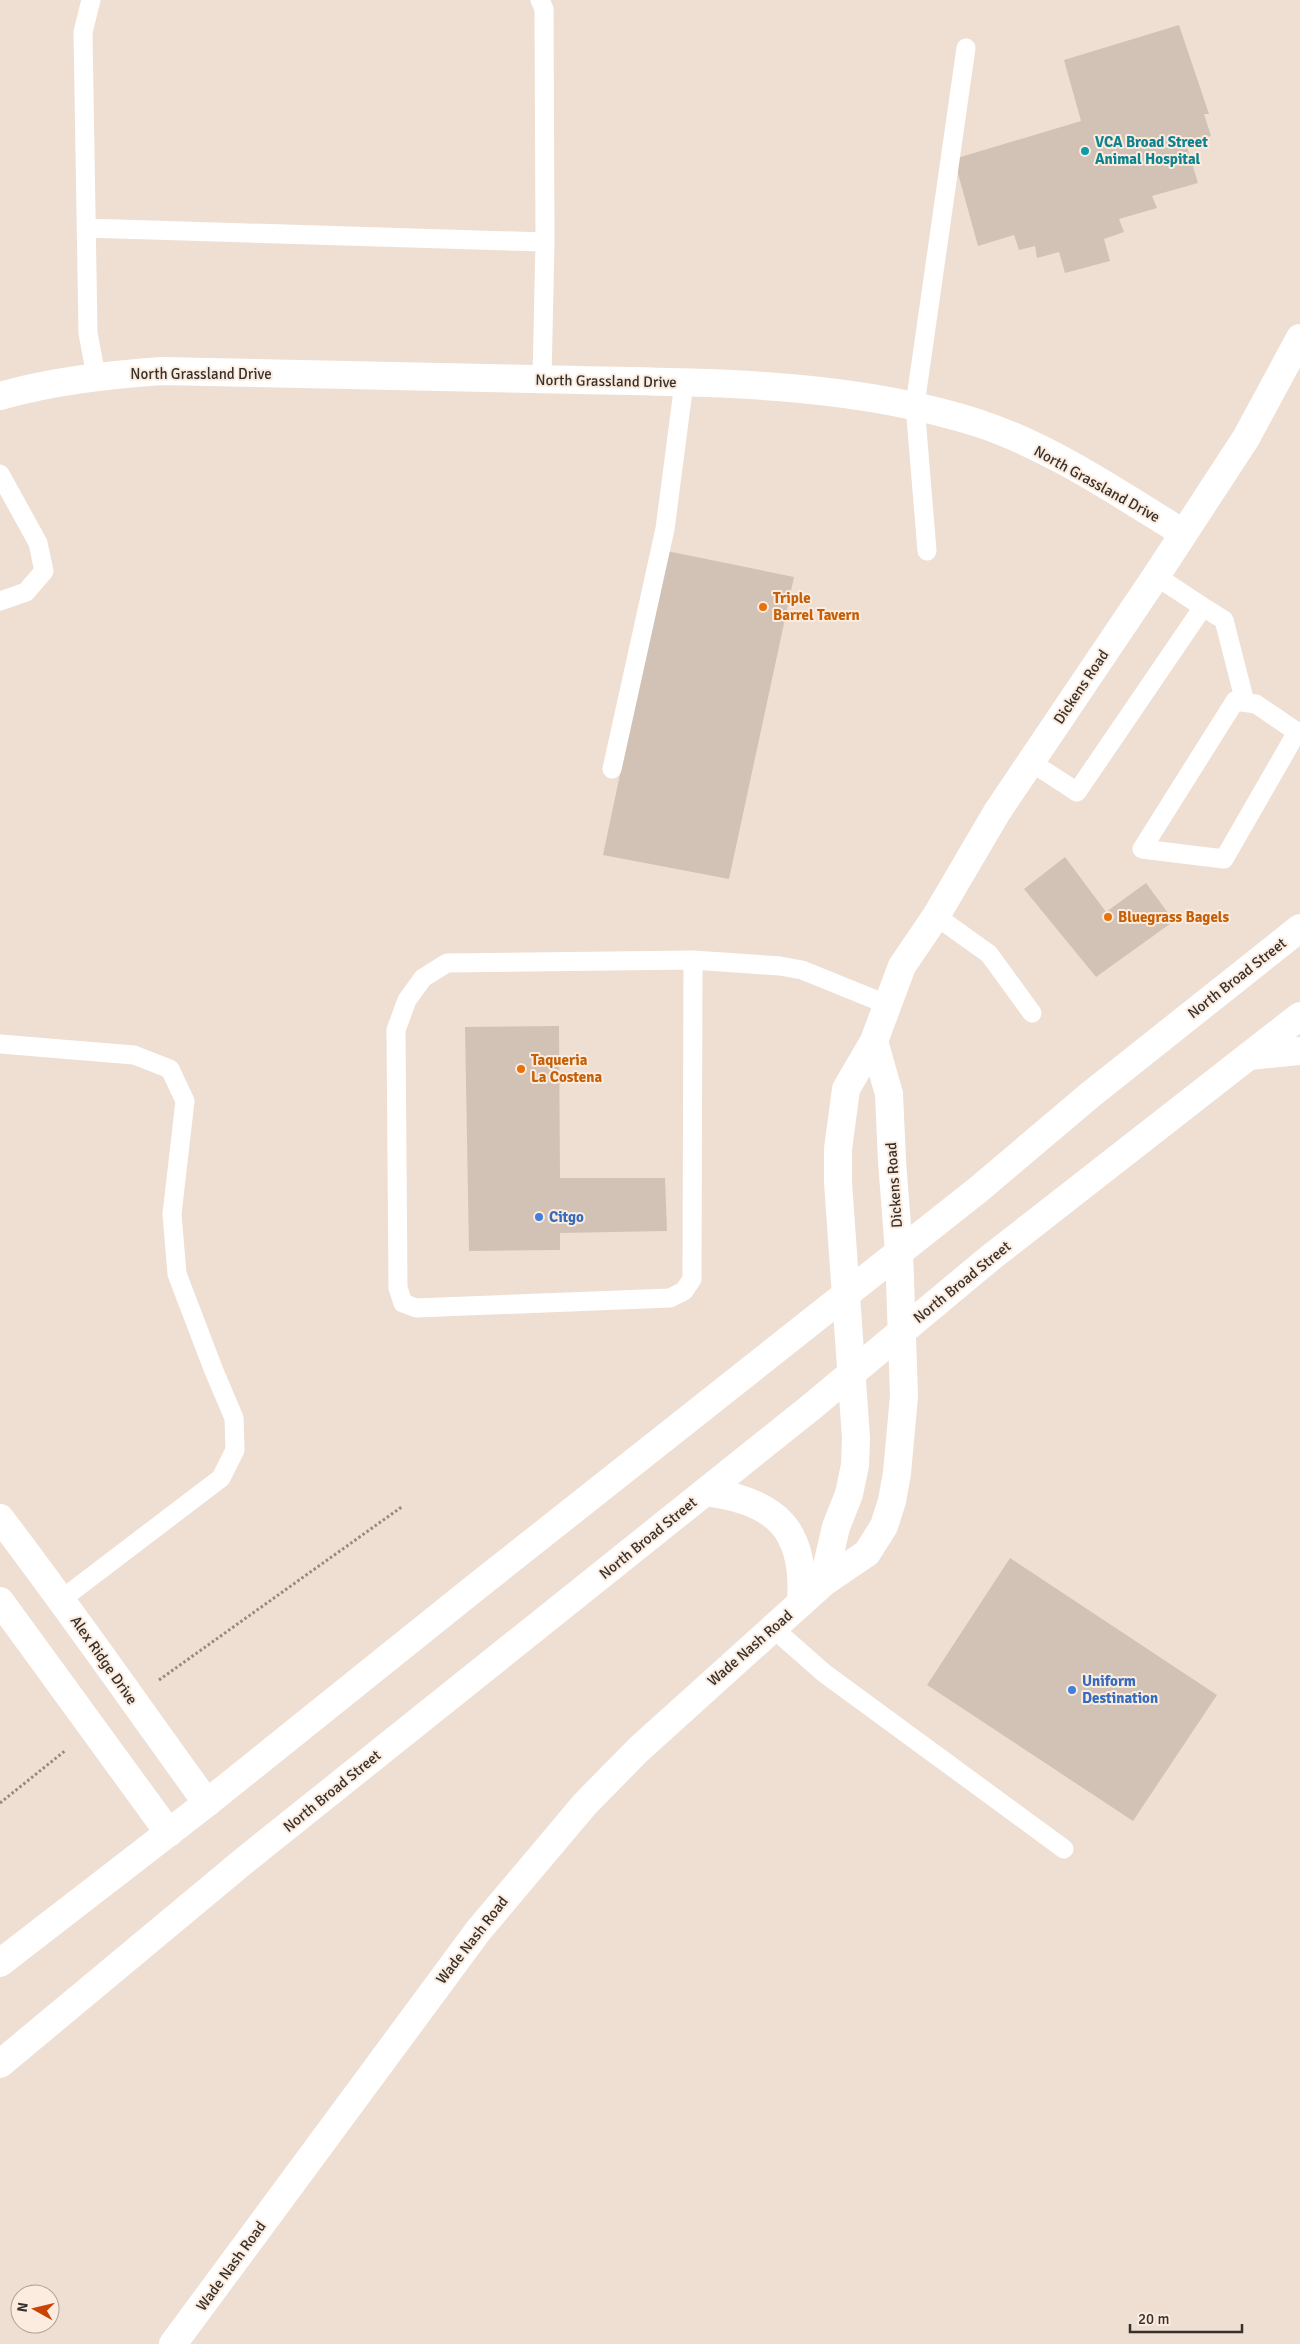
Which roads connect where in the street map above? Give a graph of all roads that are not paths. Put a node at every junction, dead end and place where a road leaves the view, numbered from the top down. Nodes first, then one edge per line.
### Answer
1 (91, 0) edge
2 (540, 0) edge
3 (966, 48) dead end
4 (86, 228) junction
5 (545, 242) junction
6 (1300, 338) edge
7 (96, 376) junction
8 (542, 379) junction
9 (684, 383) junction
10 (0, 396) edge
11 (915, 405) junction
12 (0, 474) edge
13 (1183, 533) junction
14 (927, 551) dead end
15 (1156, 576) junction
16 (0, 601) edge
17 (1203, 607) junction
18 (1245, 702) junction
19 (1299, 733) edge
20 (1031, 762) junction
21 (612, 770) dead end
22 (936, 916) junction
23 (1300, 928) edge
24 (694, 960) junction
25 (886, 1004) junction
26 (1032, 1013) dead end
27 (1300, 1016) edge
28 (874, 1042) junction
29 (0, 1044) edge
30 (1300, 1051) edge
31 (1249, 1056) junction
32 (899, 1252) junction
33 (846, 1294) junction
34 (902, 1331) junction
35 (852, 1372) junction
36 (706, 1492) junction
37 (0, 1518) edge
38 (822, 1583) junction
39 (62, 1599) junction
40 (0, 1601) edge
41 (801, 1603) junction
42 (774, 1629) junction
43 (207, 1803) junction
44 (169, 1833) junction
45 (1064, 1849) dead end
46 (0, 1963) edge
47 (0, 2064) edge
48 (174, 2344) edge

1 - 4 lane
2 - 5 lane
3 - 11 lane
4 - 5 lane
4 - 7 lane
5 - 8 lane
6 - 13 main road, Dickens Road
7 - 8 main road, North Grassland Drive
7 - 10 main road, North Grassland Drive
8 - 9 main road, North Grassland Drive
9 - 11 main road, North Grassland Drive
9 - 21 lane
11 - 13 main road, North Grassland Drive
11 - 14 lane
12 - 16 lane
13 - 15 main road, Dickens Road
15 - 17 lane
15 - 20 main road, Dickens Road
17 - 18 lane
17 - 20 lane
18 - 19 lane
18 - 19 lane
20 - 22 main road, Dickens Road
22 - 25 main road, Dickens Road
22 - 26 lane
23 - 32 main road, North Broad Street
24 - 24 lane
24 - 25 lane
25 - 28 main road, Dickens Road
27 - 31 main road, North Broad Street
28 - 32 main road, Dickens Road
28 - 33 main road, Dickens Road
29 - 39 lane
30 - 31 main road
31 - 34 main road, North Broad Street
32 - 33 main road, North Broad Street
32 - 34 main road, Dickens Road
33 - 35 main road
33 - 43 main road, North Broad Street
34 - 35 main road, North Broad Street
34 - 38 main road, Wade Nash Road
35 - 36 main road, North Broad Street
35 - 38 main road
36 - 41 main road
36 - 47 main road, North Broad Street
37 - 39 main road, Alex Ridge Drive
38 - 41 main road, Wade Nash Road
39 - 43 main road, Alex Ridge Drive
40 - 44 main road
41 - 42 main road, Wade Nash Road
42 - 45 lane
42 - 48 main road, Wade Nash Road
43 - 44 main road, North Broad Street
44 - 46 main road, North Broad Street

